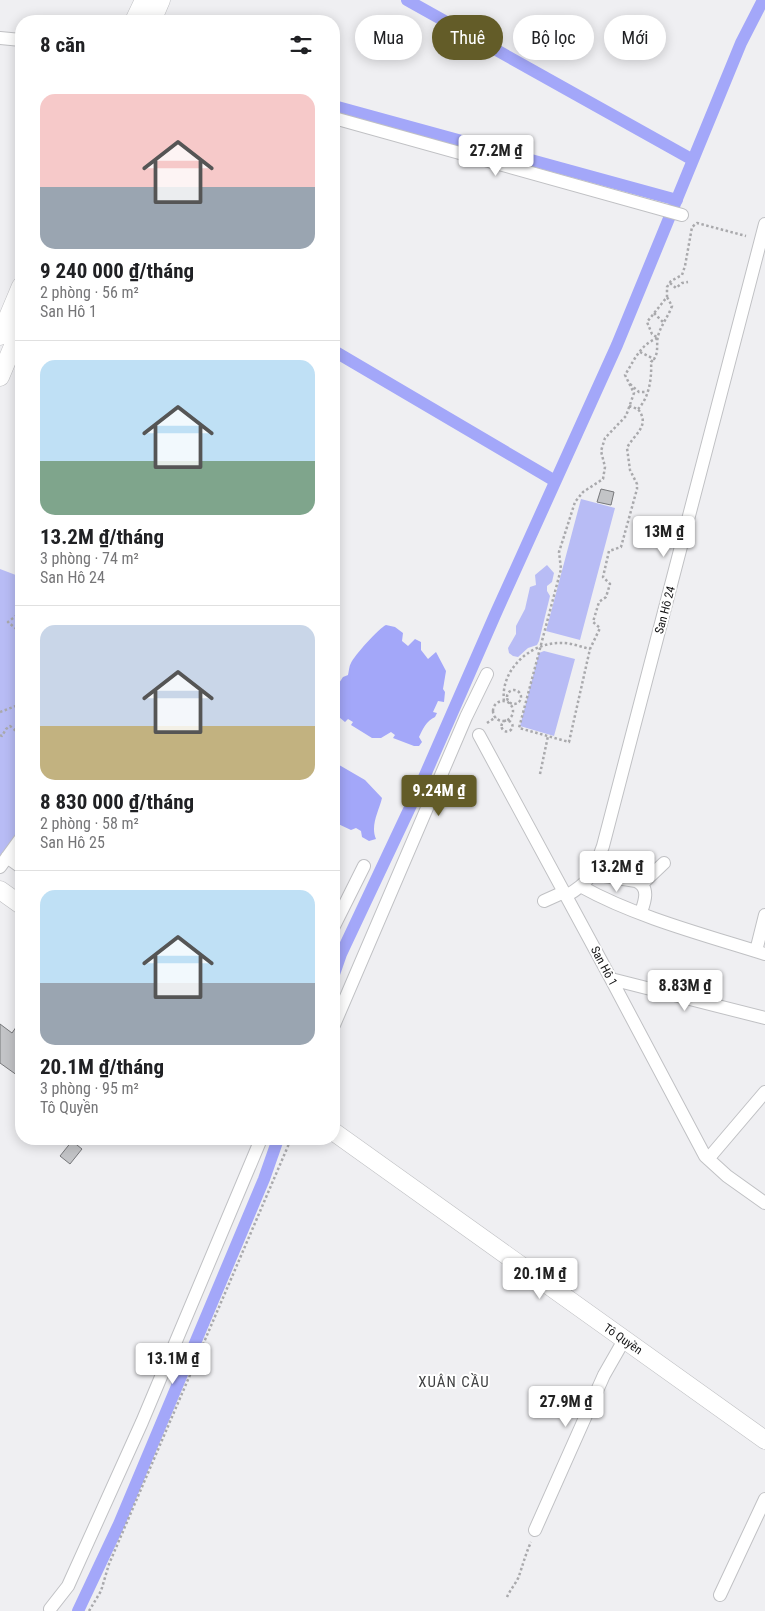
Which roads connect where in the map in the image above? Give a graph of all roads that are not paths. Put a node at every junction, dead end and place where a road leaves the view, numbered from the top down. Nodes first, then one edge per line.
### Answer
1 (144, 0) edge
2 (161, 0) edge
3 (137, 15) edge
4 (155, 15) edge
5 (0, 38) edge
6 (15, 39) edge
7 (340, 120) edge
8 (674, 212) dead end
9 (765, 224) edge
10 (15, 300) edge
11 (0, 336) edge
12 (15, 341) edge
13 (0, 377) edge
14 (487, 674) dead end
15 (479, 736) dead end
16 (15, 846) edge
17 (4, 862) edge
18 (664, 863) dead end
19 (364, 866) dead end
20 (592, 874) junction
21 (642, 884) junction
22 (582, 887) junction
23 (0, 890) edge
24 (565, 894) junction
25 (15, 901) edge
26 (544, 901) dead end
27 (640, 912) junction
28 (340, 914) edge
29 (765, 915) edge
30 (760, 953) edge
31 (611, 979) junction
32 (340, 1011) edge
33 (765, 1018) edge
34 (765, 1092) edge
35 (340, 1136) edge
36 (258, 1145) edge
37 (708, 1160) junction
38 (765, 1203) edge
39 (624, 1340) junction
40 (765, 1440) edge
41 (765, 1499) edge
42 (535, 1530) road end
43 (720, 1596) dead end
44 (50, 1609) dead end

1 - 3 main road
2 - 4 main road
5 - 6 street
7 - 8 street
9 - 20 street, San Hô 24
10 - 11 main road
12 - 13 main road
14 - 32 street
15 - 24 street, San Hô 1
16 - 17 street
18 - 21 street
19 - 28 street
20 - 21 street
20 - 22 street, San Hô 24
21 - 27 street
22 - 24 street, San Hô 24
22 - 27 street
23 - 25 main road
24 - 26 street, San Hô 24
24 - 31 street, San Hô 1
27 - 30 street
29 - 30 street
31 - 33 street
31 - 37 street, San Hô 1
34 - 37 street
35 - 39 main road, Tô Quyền
36 - 44 street
37 - 38 street, San Hô 1
39 - 40 main road, Tô Quyền
39 - 42 street
41 - 43 street

